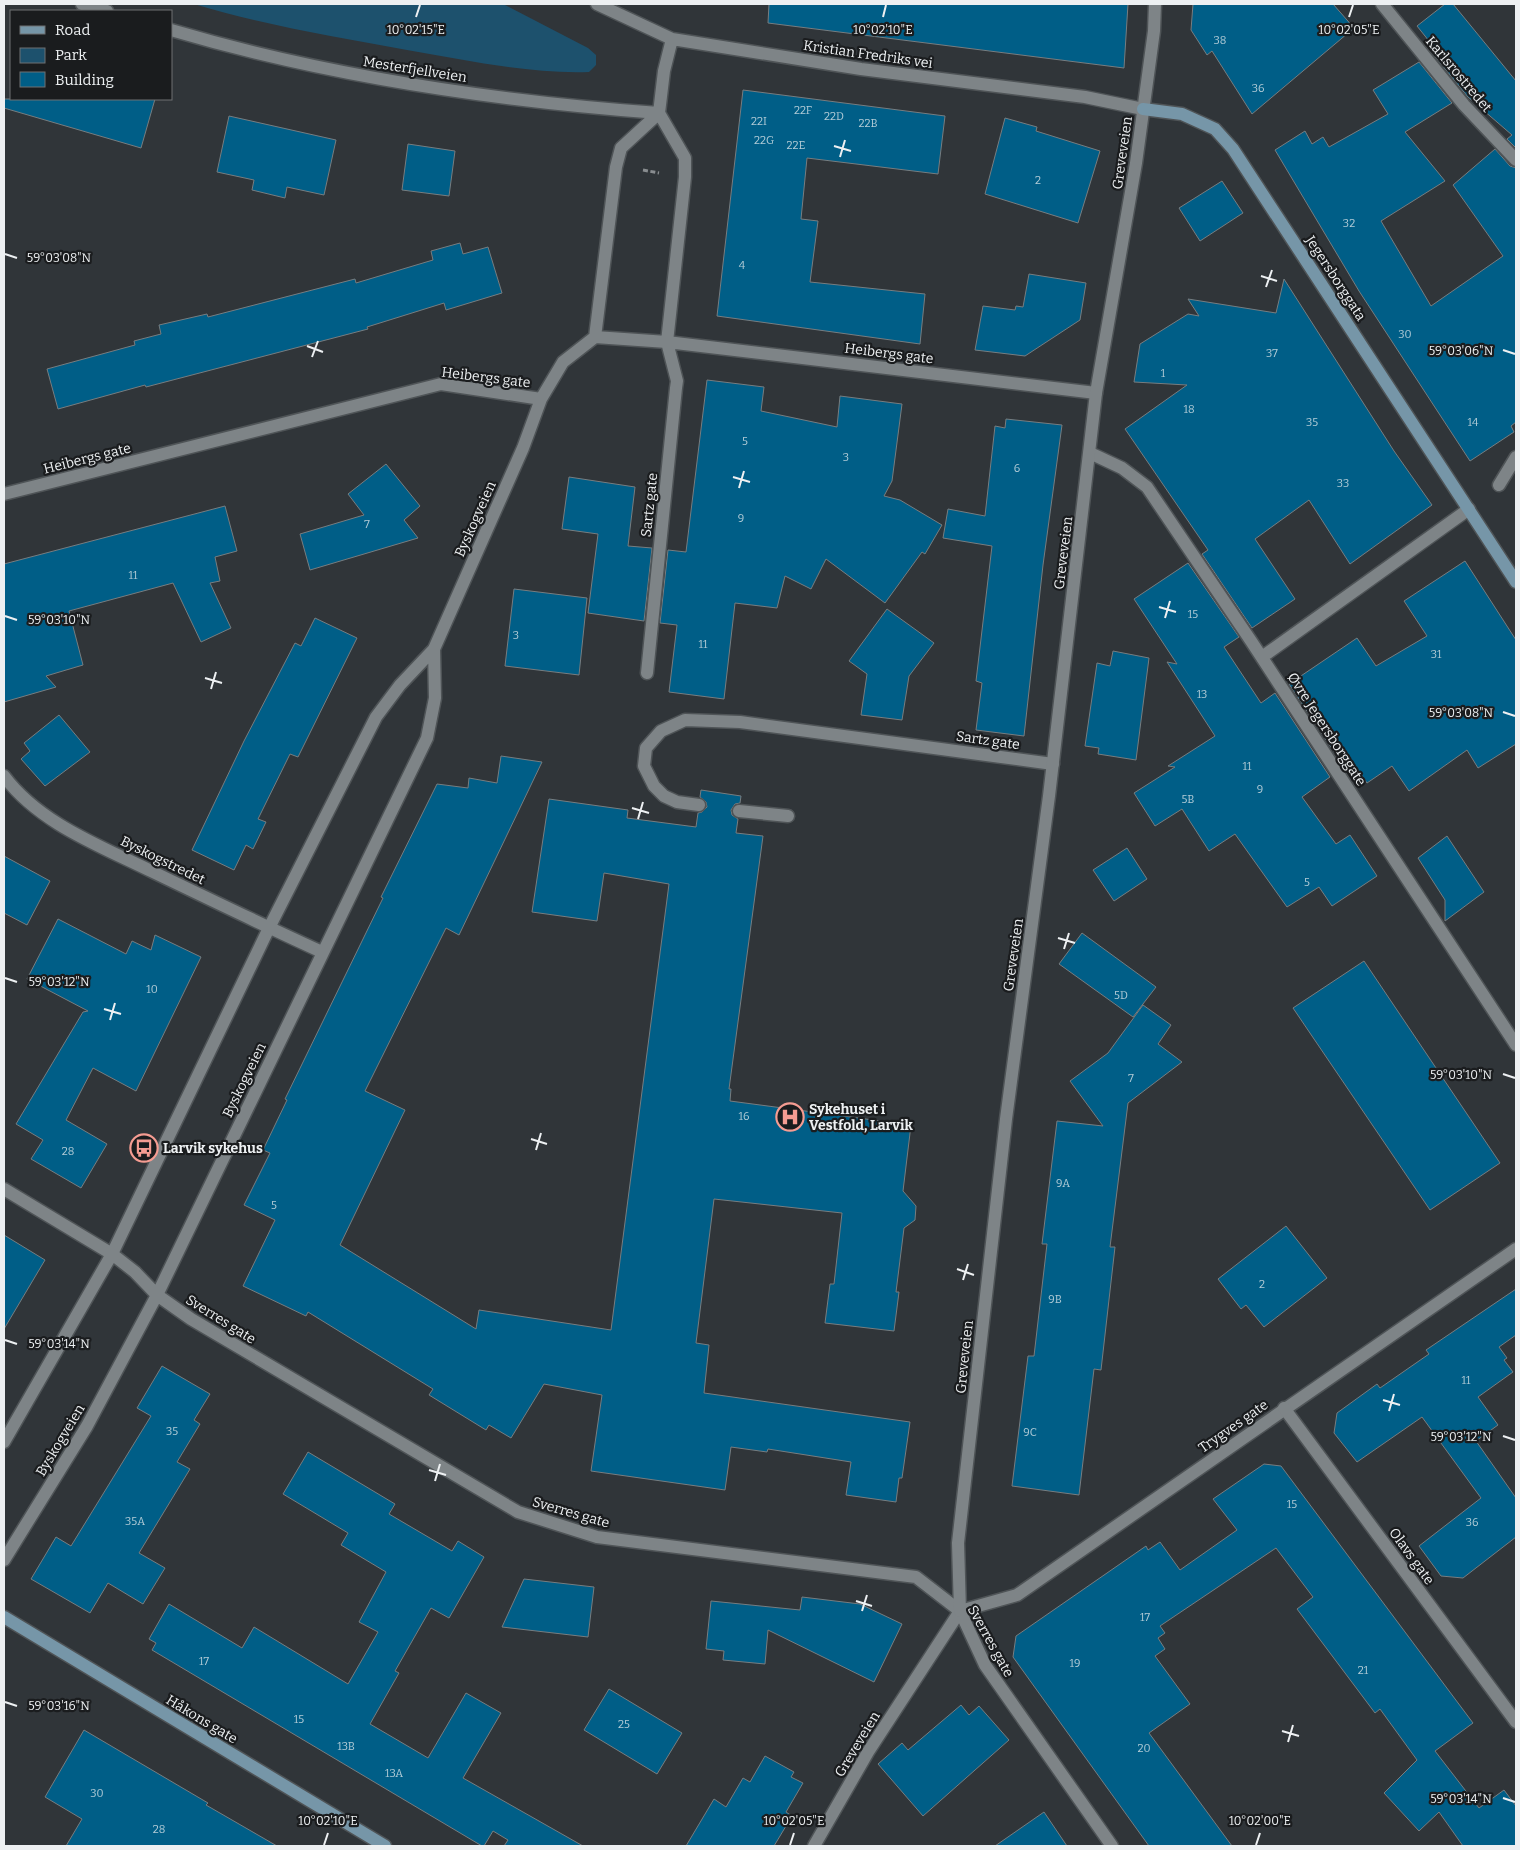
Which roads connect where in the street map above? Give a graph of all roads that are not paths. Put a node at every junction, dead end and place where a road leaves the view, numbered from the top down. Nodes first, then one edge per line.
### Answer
1 (82, 4) edge
2 (596, 4) edge
3 (1155, 4) edge
4 (1382, 4) edge
5 (103, 10) edge
6 (172, 30) edge
7 (672, 38) junction
8 (1143, 109) junction
9 (659, 113) junction
10 (1516, 160) edge
11 (595, 337) junction
12 (667, 342) junction
13 (1096, 393) junction
14 (541, 399) junction
15 (1090, 454) junction
16 (1516, 457) edge
17 (1499, 485) dead end
18 (4, 494) edge
19 (1469, 509) junction
20 (1516, 582) edge
21 (434, 649) junction
22 (1262, 657) junction
23 (647, 673) dead end
24 (1053, 764) junction
25 (4, 776) edge
26 (699, 805) dead end
27 (739, 811) dead end
28 (788, 816) dead end
29 (269, 928) junction
30 (322, 952) junction
31 (1516, 1045) edge
32 (4, 1188) edge
33 (1516, 1249) edge
34 (112, 1254) junction
35 (157, 1295) junction
36 (1284, 1408) junction
37 (4, 1442) edge
38 (4, 1560) edge
39 (960, 1611) junction
40 (4, 1618) edge
41 (1516, 1722) edge
42 (385, 1846) edge
43 (814, 1846) edge
44 (1112, 1846) edge

1 - 5 street
2 - 7 street, Kristian Fredriks vei
3 - 8 street, Greveveien
4 - 10 street, Karlsrostredet
6 - 9 street, Mesterfjellveien
7 - 8 street, Kristian Fredriks vei
7 - 9 street
8 - 13 street, Greveveien
8 - 19 main road, Jegersborggata
9 - 11 street
9 - 12 street
11 - 12 street, Heibergs gate
11 - 14 street, Heibergs gate
12 - 13 street, Heibergs gate
12 - 23 street, Sartz gate
13 - 15 street, Greveveien
14 - 18 street, Heibergs gate
14 - 21 street, Byskogveien
15 - 22 street, Øvre Jegersborggate
15 - 24 street, Greveveien
16 - 17 street
19 - 20 main road, Jegersborggata
19 - 22 street
21 - 29 street, Byskogveien
21 - 30 street, Byskogveien
22 - 31 street, Øvre Jegersborggate
24 - 26 street, Sartz gate
24 - 39 street, Greveveien
25 - 29 street, Byskogstredet
27 - 28 street
29 - 30 street, Byskogstredet
29 - 34 street, Byskogveien
30 - 35 street, Byskogveien
32 - 34 street, Sverres gate
33 - 36 street, Trygves gate
34 - 35 street, Sverres gate
34 - 37 street, Byskogveien
35 - 38 street, Byskogveien
35 - 39 street, Sverres gate
36 - 39 street, Trygves gate
36 - 41 street, Olavs gate
39 - 43 street, Greveveien
39 - 44 street, Sverres gate
40 - 42 main road, Håkons gate

